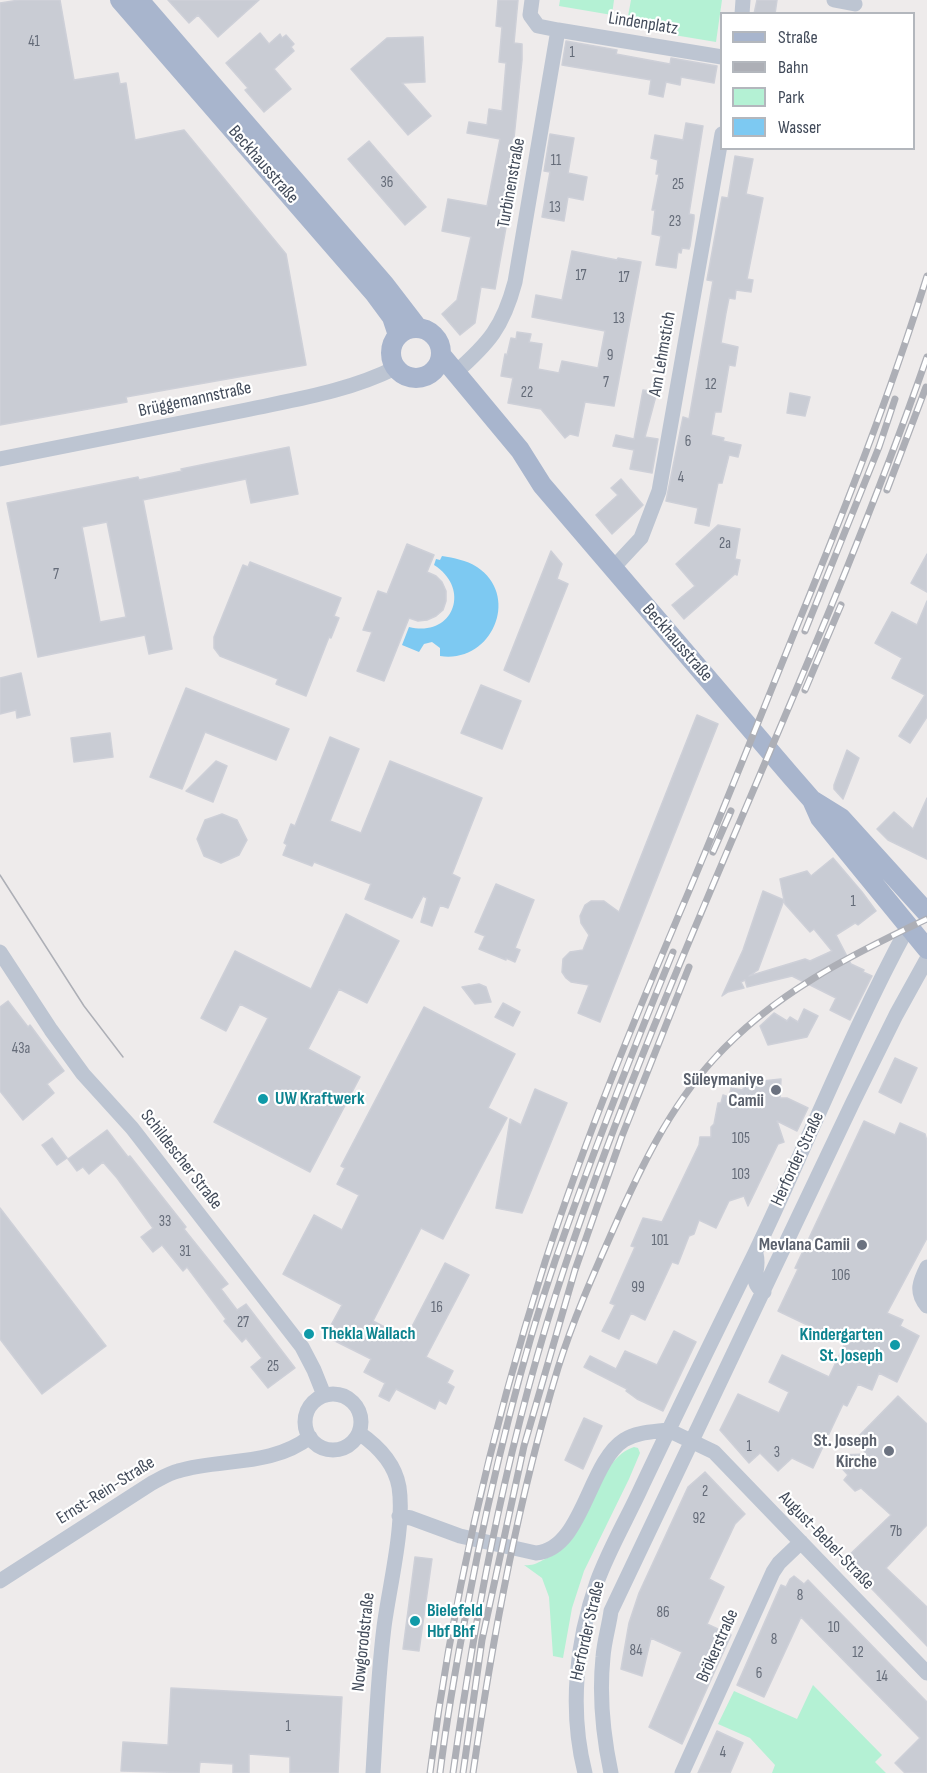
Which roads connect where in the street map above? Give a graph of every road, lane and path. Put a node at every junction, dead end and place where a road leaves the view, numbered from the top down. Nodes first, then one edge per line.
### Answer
1 (120, 0) edge
2 (139, 0) edge
3 (532, 0) edge
4 (834, 0) edge
5 (855, 4) dead end
6 (558, 30) junction
7 (720, 57) edge
8 (720, 145) edge
9 (418, 328) junction
10 (398, 335) junction
11 (441, 355) junction
12 (395, 368) junction
13 (432, 373) junction
14 (455, 373) junction
15 (0, 459) edge
16 (542, 485) junction
17 (613, 568) junction
18 (812, 800) junction
19 (924, 901) edge
20 (908, 927) junction
21 (927, 949) edge
22 (0, 952) edge
23 (927, 959) edge
24 (756, 1251) junction
25 (927, 1267) edge
26 (764, 1292) junction
27 (927, 1305) edge
28 (324, 1395) junction
29 (668, 1430) junction
30 (359, 1433) junction
31 (310, 1437) junction
32 (693, 1441) junction
33 (399, 1516) junction
34 (801, 1542) junction
35 (0, 1581) edge
36 (927, 1673) edge
37 (373, 1773) edge
38 (585, 1773) edge
39 (611, 1773) edge
40 (682, 1773) edge

1 - 10 main road, Beckhausstraße
2 - 9 main road, Beckhausstraße
3 - 6 street
4 - 5 street
6 - 7 street, Lindenplatz
6 - 14 street, Turbinenstraße
8 - 17 street, Am Lehmstich
9 - 10 main road
9 - 11 main road
10 - 12 main road
11 - 13 main road
11 - 14 main road, Beckhausstraße
12 - 13 main road
12 - 15 street, Brüggemannstraße
13 - 16 main road, Beckhausstraße
14 - 16 main road, Beckhausstraße
16 - 17 main road, Beckhausstraße
17 - 18 main road, Beckhausstraße
18 - 19 main road, Beckhausstraße
18 - 20 main road, Beckhausstraße
19 - 20 main road, Herforder Straße
20 - 21 main road, Beckhausstraße
20 - 24 street, Herforder Straße
22 - 28 street, Schildescher Straße
23 - 26 street, Herforder Straße
24 - 26 street
24 - 29 street, Herforder Straße
25 - 27 street
26 - 32 street, Herforder Straße
28 - 30 street
28 - 31 street
29 - 32 street
29 - 33 street
29 - 38 street, Herforder Straße
30 - 31 street
30 - 33 street
31 - 35 street, Ernst-Rein-Straße
32 - 34 street, August-Bebel-Straße
32 - 39 street, Herforder Straße
33 - 37 street, Nowgorodstraße
34 - 36 street, August-Bebel-Straße
34 - 40 street, Brökerstraße

